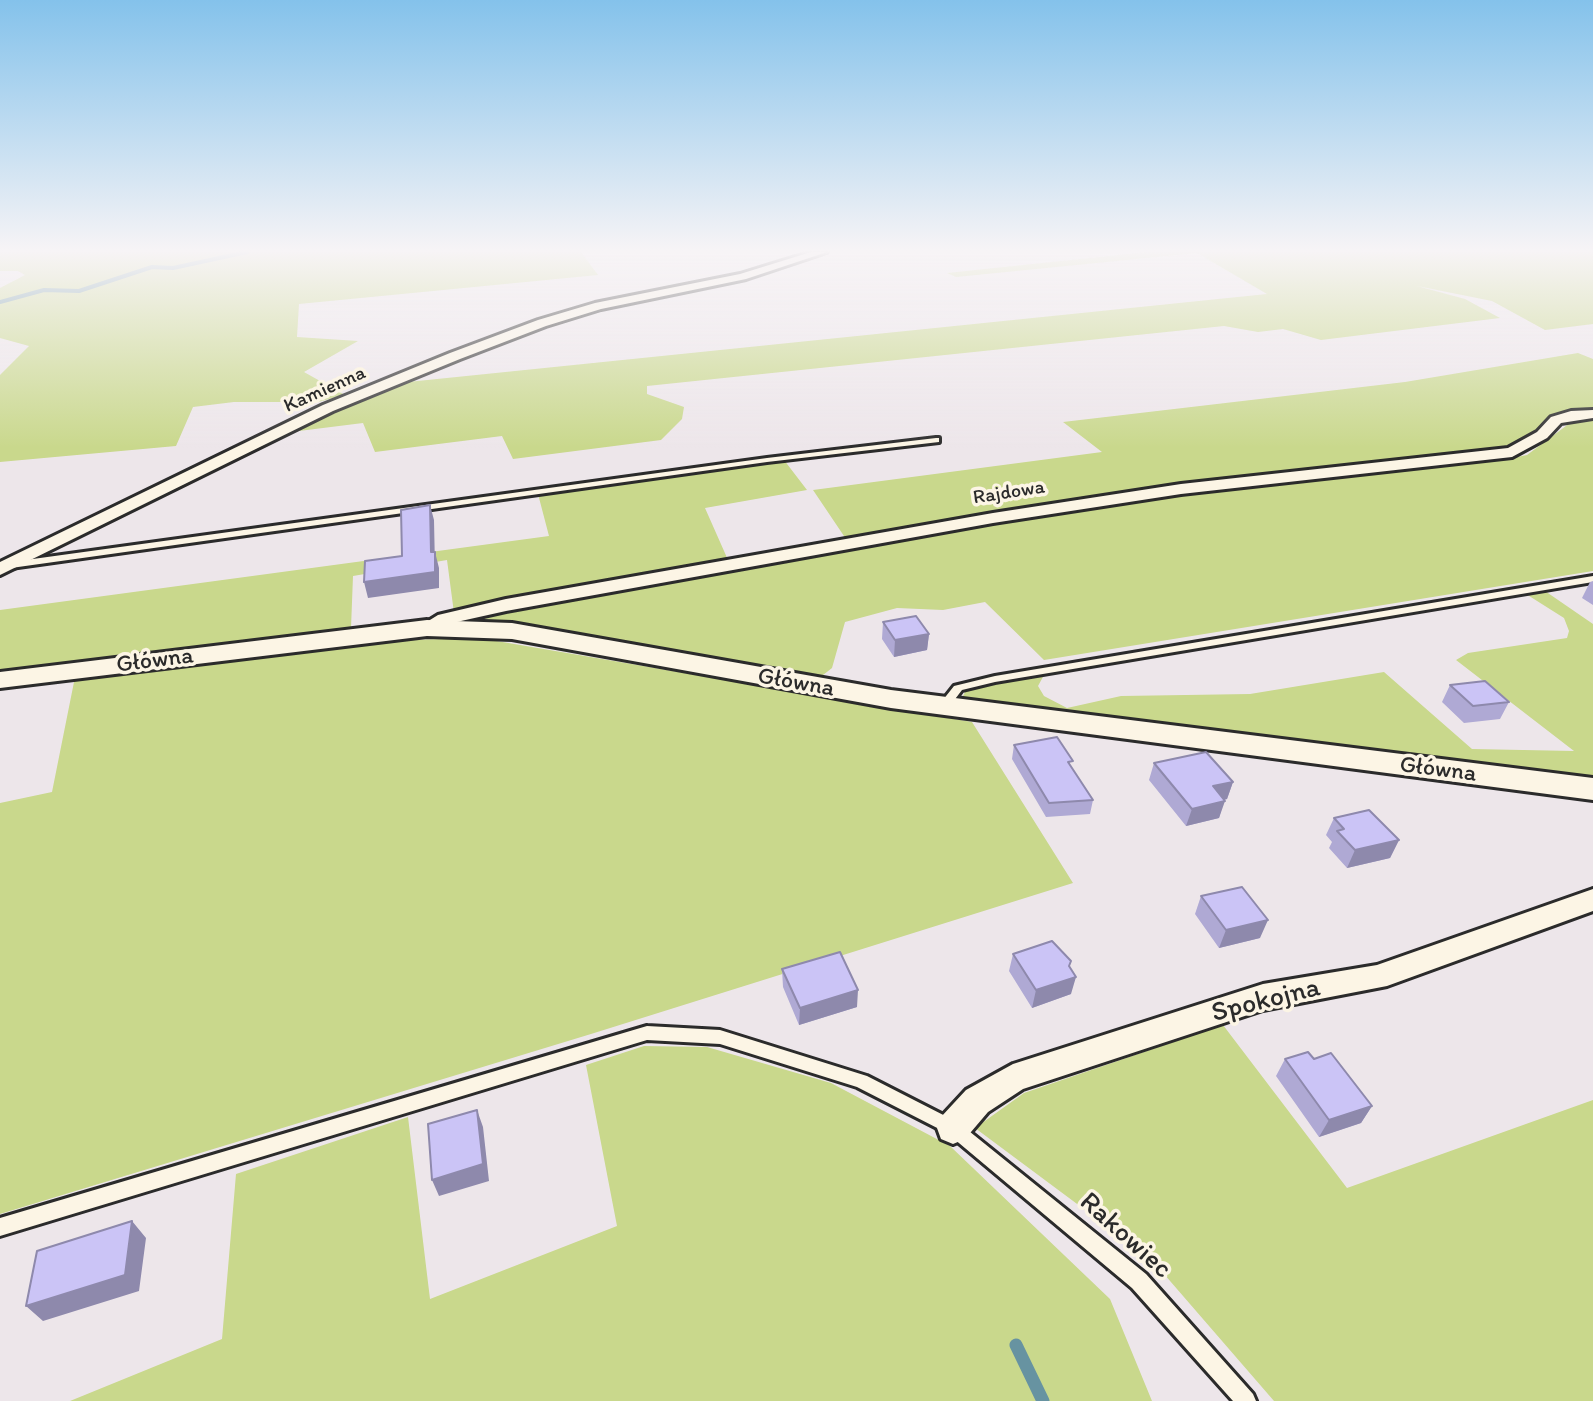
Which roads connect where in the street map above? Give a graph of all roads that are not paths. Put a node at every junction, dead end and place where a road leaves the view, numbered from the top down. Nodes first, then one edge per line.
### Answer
1 (561, 317) edge
2 (1593, 414) edge
3 (936, 440) dead end
4 (3, 567) edge
5 (1593, 579) edge
6 (427, 628) junction
7 (0, 680) edge
8 (945, 705) junction
9 (1593, 789) edge
10 (1593, 900) edge
11 (953, 1128) junction
12 (0, 1227) edge
13 (1246, 1401) edge

1 - 4 street, Kamienna
2 - 6 street, Rajdowa
3 - 4 lane
5 - 8 lane
6 - 7 street, Główna
6 - 8 street, Główna
8 - 9 street, Główna
10 - 11 street, Spokojna
11 - 12 lane, Rakowiec
11 - 13 lane, Rakowiec

